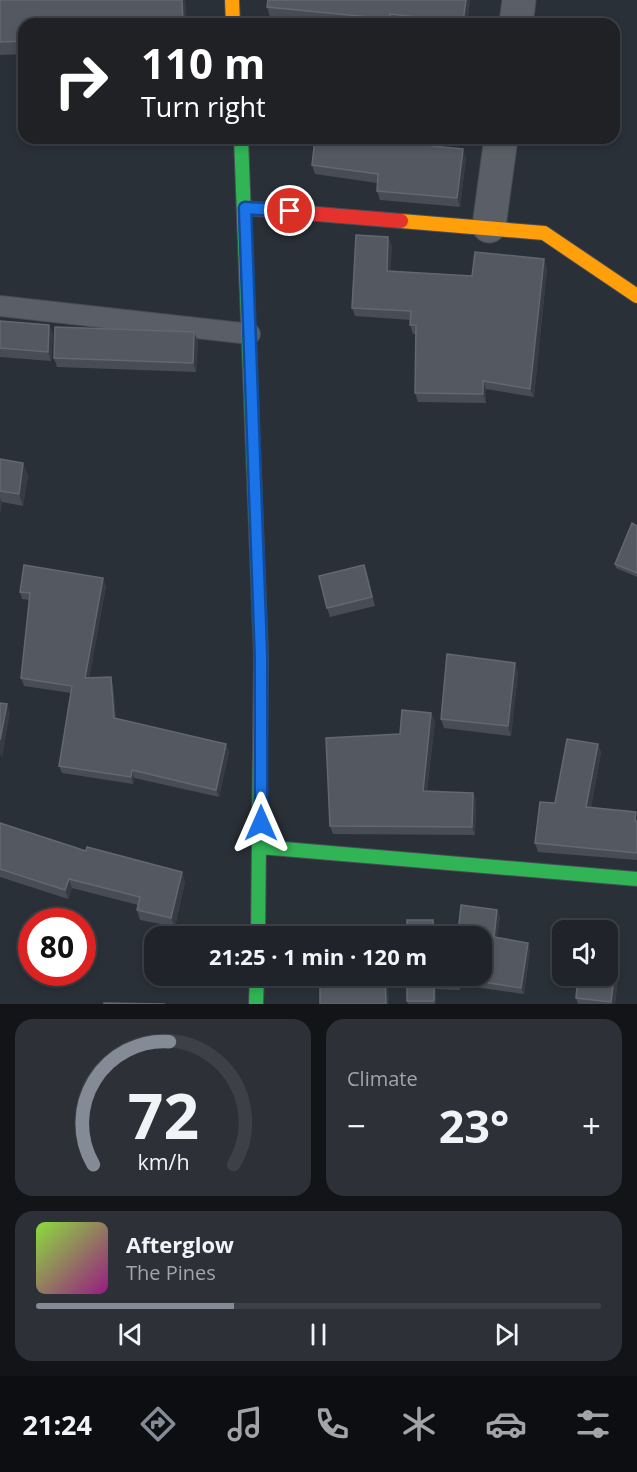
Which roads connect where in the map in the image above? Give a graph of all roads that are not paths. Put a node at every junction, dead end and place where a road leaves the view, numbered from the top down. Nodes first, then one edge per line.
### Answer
1 (232, 0) edge
2 (519, 0) edge
3 (233, 18) edge
4 (517, 18) edge
5 (241, 144) edge
6 (500, 144) edge
7 (245, 208) junction
8 (489, 226) junction
9 (637, 296) edge
10 (0, 306) edge
11 (250, 334) junction
12 (260, 847) junction
13 (637, 879) edge
14 (258, 926) edge
15 (257, 986) edge
16 (256, 1004) edge

1 - 3 main road
2 - 4 street
5 - 7 main road
6 - 8 street
7 - 8 main road
7 - 11 main road
8 - 9 main road
10 - 11 lane
11 - 12 main road
12 - 13 main road
12 - 14 main road
15 - 16 main road

